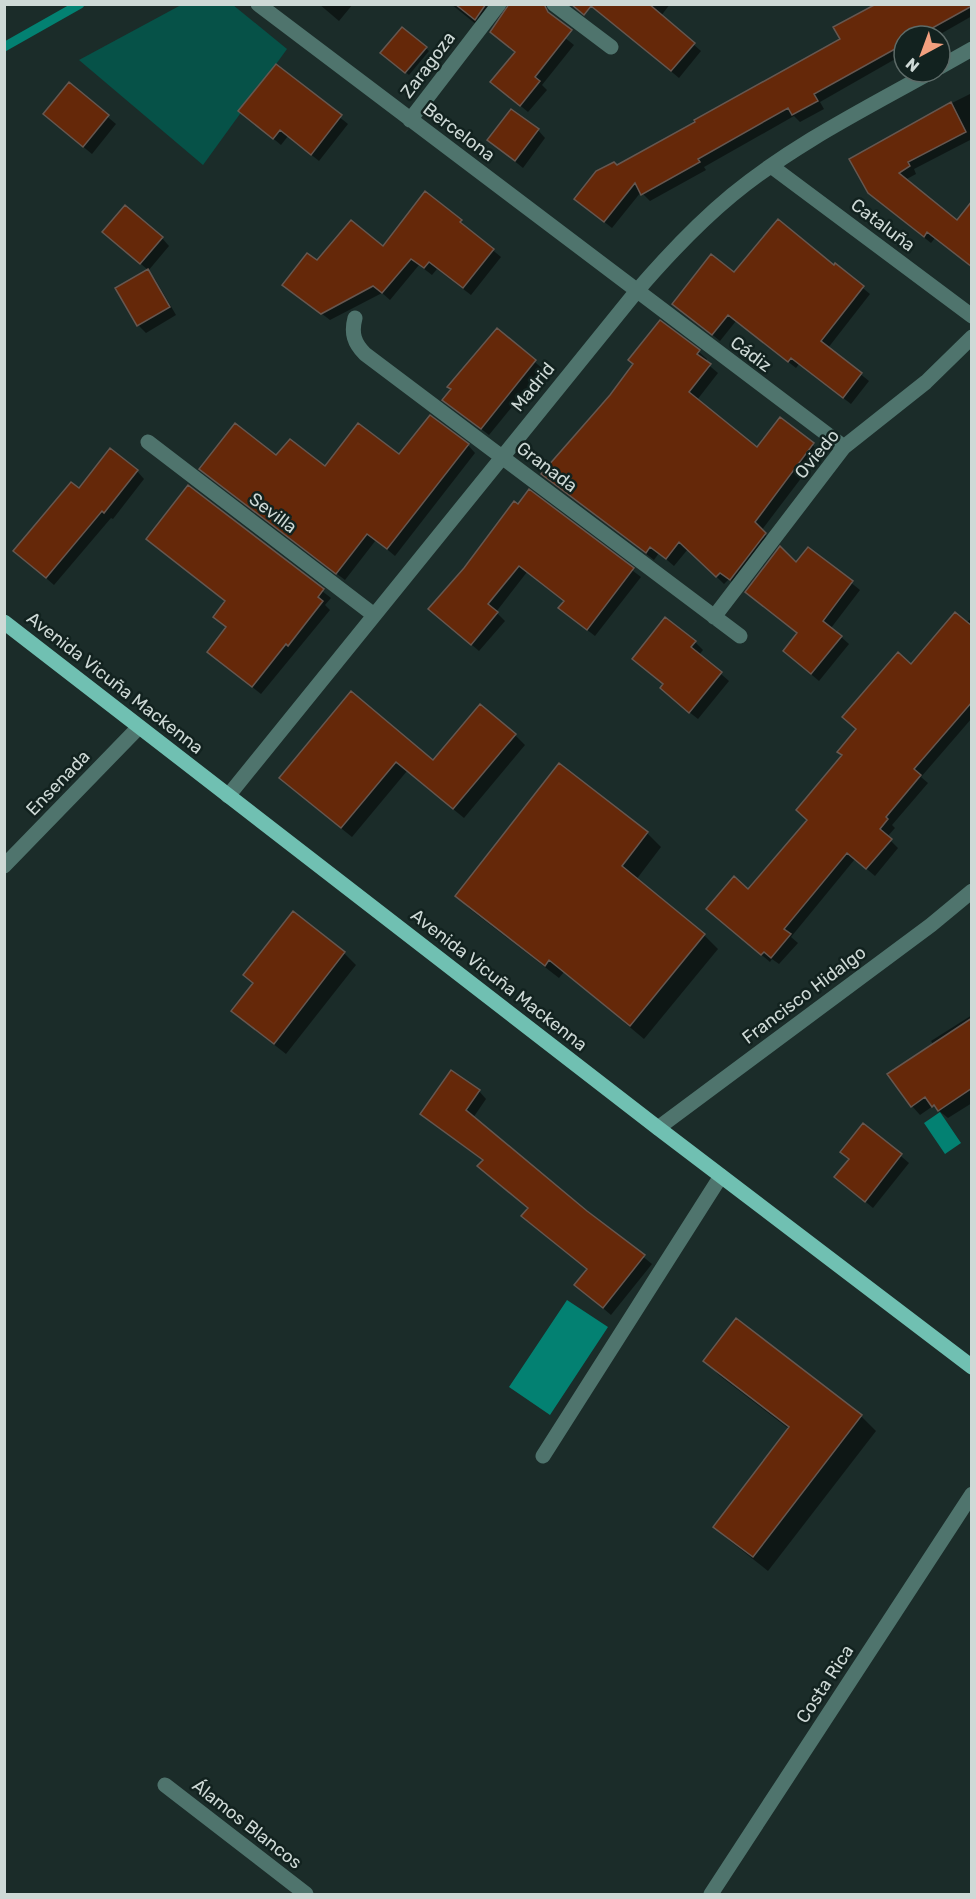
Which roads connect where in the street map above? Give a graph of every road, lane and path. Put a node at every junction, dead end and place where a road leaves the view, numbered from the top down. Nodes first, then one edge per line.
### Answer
1 (258, 4) edge
2 (499, 4) edge
3 (554, 4) edge
4 (611, 47) dead end
5 (972, 49) edge
6 (952, 60) edge
7 (910, 84) edge
8 (410, 120) junction
9 (771, 166) junction
10 (636, 292) junction
11 (972, 316) edge
12 (355, 318) dead end
13 (972, 338) edge
14 (148, 442) dead end
15 (844, 447) junction
16 (502, 457) junction
17 (375, 615) junction
18 (714, 617) junction
19 (4, 622) edge
20 (740, 636) dead end
21 (139, 727) junction
22 (228, 796) junction
23 (4, 866) edge
24 (972, 891) edge
25 (658, 1128) junction
26 (721, 1176) junction
27 (972, 1367) edge
28 (543, 1456) dead end
29 (972, 1494) edge
30 (165, 1785) dead end
31 (306, 1894) edge
32 (711, 1894) edge

1 - 8 street, Bercelona
2 - 8 street, Zaragoza
3 - 4 street
5 - 6 street
7 - 9 street, Madrid
8 - 10 street, Bercelona
9 - 10 street, Madrid
9 - 11 street, Cataluña
10 - 15 street, Cádiz
10 - 16 street, Madrid
12 - 16 street, Granada
13 - 15 street, Oviedo
14 - 17 street, Sevilla
15 - 18 street, Oviedo
16 - 17 street, Madrid
16 - 18 street, Granada
17 - 22 street, Madrid
18 - 20 street, Granada
19 - 21 main road, Avenida Vicuña Mackenna
21 - 22 main road, Avenida Vicuña Mackenna
21 - 23 street, Ensenada
22 - 25 main road, Avenida Vicuña Mackenna
24 - 25 street, Francisco Hidalgo
25 - 26 main road, Avenida Vicuña Mackenna
26 - 27 main road, Avenida Vicuña Mackenna
26 - 28 street
29 - 32 street, Costa Rica
30 - 31 street, Álamos Blancos

